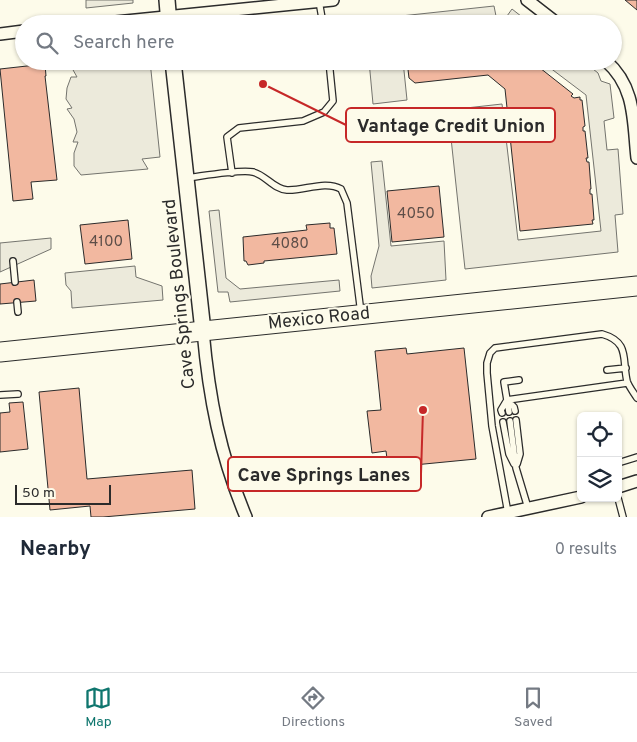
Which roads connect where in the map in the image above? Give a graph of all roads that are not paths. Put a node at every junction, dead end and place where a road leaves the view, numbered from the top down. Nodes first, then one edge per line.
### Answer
1 (167, 0) edge
2 (333, 0) edge
3 (527, 0) edge
4 (319, 2) junction
5 (168, 15) edge
6 (211, 15) edge
7 (321, 15) edge
8 (546, 15) edge
9 (15, 32) edge
10 (0, 34) edge
11 (174, 70) edge
12 (330, 70) edge
13 (614, 70) edge
14 (637, 158) edge
15 (232, 173) junction
16 (186, 178) junction
17 (13, 261) dead end
18 (15, 282) dead end
19 (637, 286) edge
20 (18, 302) dead end
21 (18, 312) dead end
22 (361, 315) junction
23 (203, 331) junction
24 (0, 352) edge
25 (626, 368) junction
26 (607, 370) dead end
27 (520, 380) dead end
28 (627, 383) junction
29 (18, 394) dead end
30 (0, 395) edge
31 (637, 398) edge
32 (507, 400) junction
33 (512, 412) dead end
34 (502, 413) dead end
35 (513, 420) dead end
36 (503, 422) dead end
37 (637, 457) edge
38 (622, 462) edge
39 (516, 468) junction
40 (637, 481) edge
41 (622, 487) edge
42 (577, 498) edge
43 (619, 502) edge
44 (528, 508) junction
45 (508, 513) junction
46 (246, 517) edge
47 (488, 517) edge
48 (623, 517) edge

1 - 5 street
2 - 4 street
3 - 8 street
4 - 6 street
4 - 7 lane
9 - 10 street
11 - 16 street, Cave Springs Boulevard
12 - 15 lane
13 - 14 street
15 - 16 lane
15 - 22 lane
16 - 23 street, Cave Springs Boulevard
17 - 18 lane
19 - 22 main road, Mexico Road
20 - 21 lane
22 - 23 main road, Mexico Road
23 - 24 main road, Mexico Road
23 - 46 street, Cave Springs Boulevard
25 - 26 lane
25 - 28 lane
25 - 45 lane
27 - 32 lane
28 - 31 lane
28 - 32 lane
29 - 30 lane
32 - 33 lane
32 - 34 lane
35 - 39 lane
36 - 39 lane
37 - 38 lane
39 - 44 lane
40 - 41 street
42 - 44 street
43 - 48 lane
44 - 45 street
45 - 47 street

